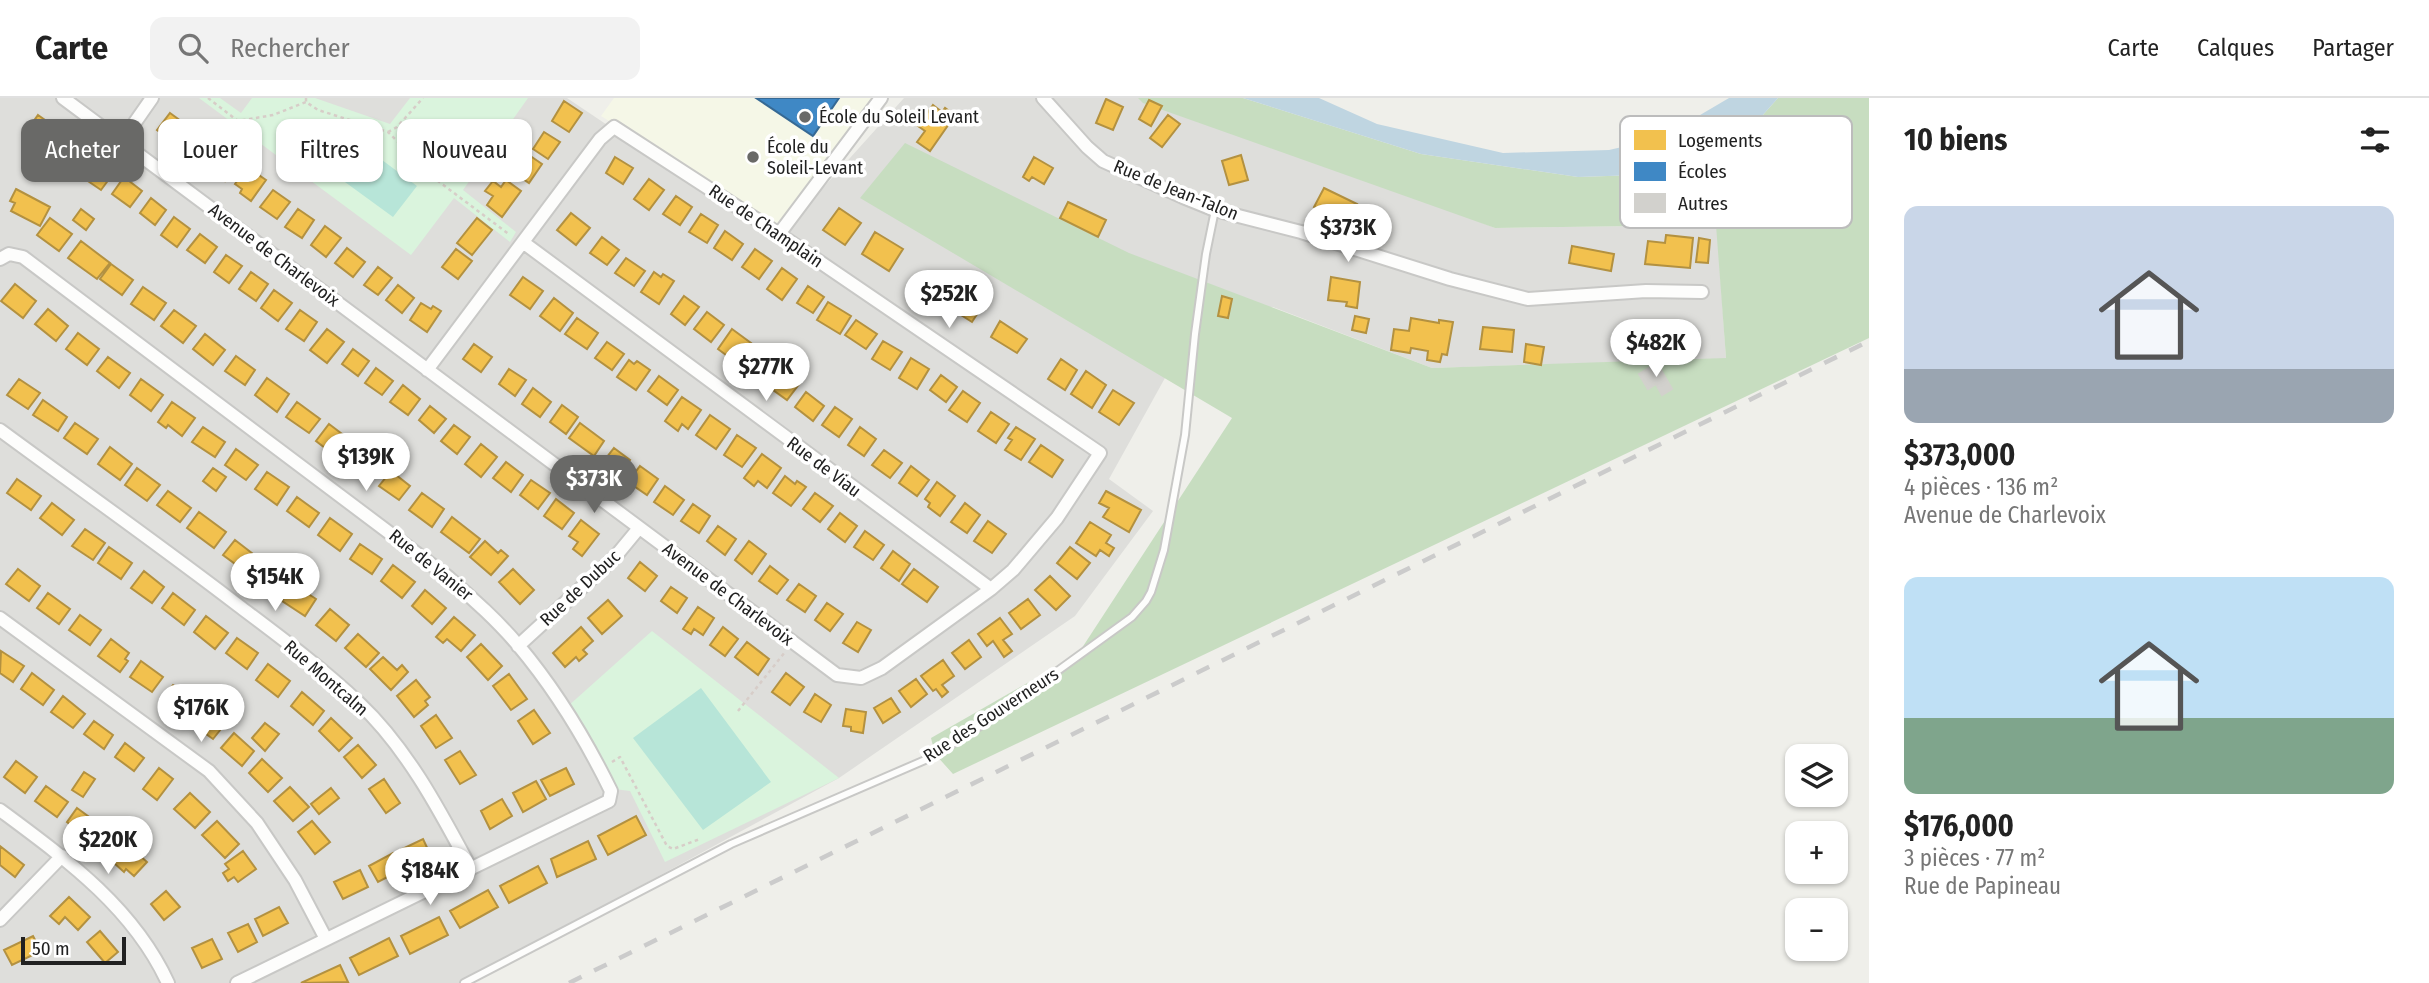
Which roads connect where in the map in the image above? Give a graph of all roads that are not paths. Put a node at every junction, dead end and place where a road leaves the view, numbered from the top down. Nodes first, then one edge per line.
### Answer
1 (63, 98) edge
2 (152, 98) edge
3 (881, 98) edge
4 (1043, 98) edge
5 (92, 119) edge
6 (137, 119) edge
7 (144, 158) edge
8 (1215, 210) junction
9 (779, 234) junction
10 (524, 243) junction
11 (0, 259) edge
12 (1702, 292) dead end
13 (427, 370) junction
14 (0, 430) edge
15 (1100, 453) joint
16 (639, 528) junction
17 (991, 589) junction
18 (0, 618) edge
19 (519, 646) junction
20 (0, 810) edge
21 (62, 856) junction
22 (471, 869) junction
23 (0, 919) edge
24 (326, 939) junction
25 (168, 983) edge
26 (237, 983) edge
27 (464, 983) edge

1 - 5 street, Avenue de Charlevoix
2 - 6 street
3 - 9 street
4 - 8 street, Rue de Jean-Talon
7 - 13 street, Avenue de Charlevoix
8 - 12 street, Rue de Jean-Talon
8 - 27 lane, Rue des Gouverneurs
9 - 10 street, Rue de Champlain
9 - 15 street, Rue de Champlain
10 - 13 street, Rue de Champlain
10 - 17 street, Rue de Viau
11 - 19 street, Rue de Vanier
13 - 16 street, Avenue de Charlevoix
14 - 22 street, Rue Montcalm
15 - 17 street, Avenue de Charlevoix
16 - 17 street, Avenue de Charlevoix
16 - 19 street, Rue de Dubuc
18 - 24 street
19 - 22 street, Rue de Vanier
20 - 21 street
21 - 23 street
21 - 25 street
22 - 24 street
24 - 26 street

